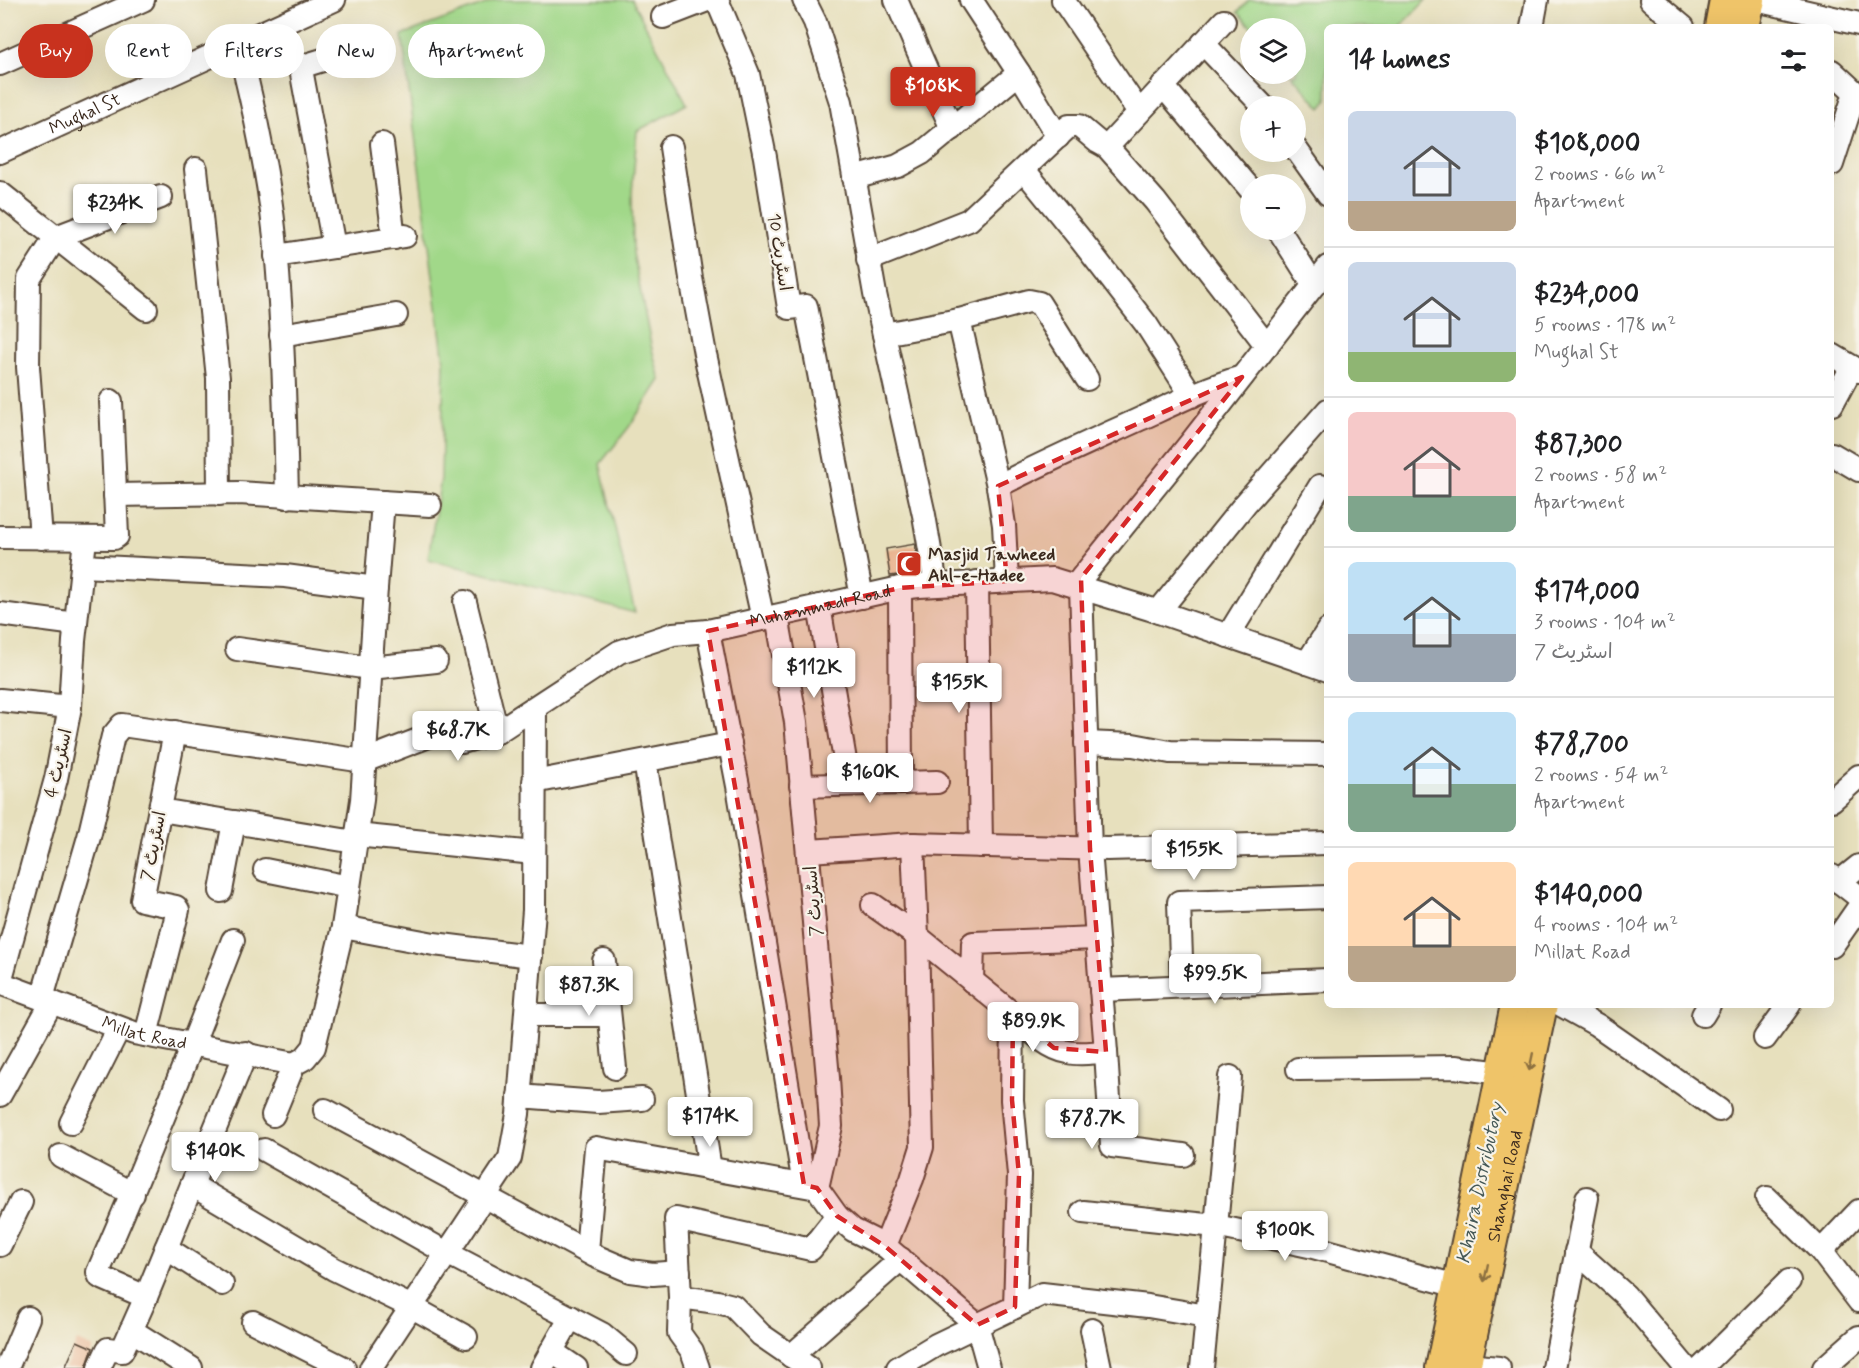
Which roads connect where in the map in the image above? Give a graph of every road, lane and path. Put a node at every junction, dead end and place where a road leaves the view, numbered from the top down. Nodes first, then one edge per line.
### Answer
1 (143, 0) edge
2 (334, 0) edge
3 (707, 0) edge
4 (717, 0) edge
5 (804, 0) edge
6 (896, 0) edge
7 (971, 0) edge
8 (1063, 0) edge
9 (1651, 0) edge
10 (1724, 0) edge
11 (1751, 0) edge
12 (1756, 0) edge
13 (1535, 1) edge
14 (1779, 5) junction
15 (663, 17) dead end
16 (1224, 21) dead end
17 (282, 24) edge
18 (1532, 24) edge
19 (1679, 24) edge
20 (1720, 24) edge
21 (1746, 24) edge
22 (1791, 24) edge
23 (1859, 24) edge
24 (1203, 43) junction
25 (204, 59) edge
26 (0, 64) edge
27 (316, 64) edge
28 (1019, 73) junction
29 (1834, 73) edge
30 (247, 78) edge
31 (1163, 86) junction
32 (1857, 95) edge
33 (1253, 96) edge
34 (1139, 112) junction
35 (952, 129) junction
36 (1058, 137) junction
37 (382, 144) dead end
38 (671, 147) dead end
39 (1107, 147) junction
40 (0, 152) edge
41 (1834, 158) edge
42 (1305, 162) edge
43 (196, 169) dead end
44 (1024, 171) junction
45 (1240, 176) edge
46 (854, 178) junction
47 (1324, 188) edge
48 (0, 193) edge
49 (161, 197) dead end
50 (56, 237) junction
51 (1285, 240) edge
52 (334, 248) junction
53 (276, 256) junction
54 (868, 260) junction
55 (1324, 272) edge
56 (1314, 285) junction
57 (146, 309) dead end
58 (396, 315) dead end
59 (959, 320) junction
60 (884, 334) junction
61 (281, 335) junction
62 (1267, 346) junction
63 (1834, 356) edge
64 (1855, 369) edge
65 (1242, 377) junction
66 (1087, 379) dead end
67 (1192, 396) junction
68 (111, 401) dead end
69 (1834, 401) edge
70 (1324, 415) edge
71 (1834, 455) edge
72 (1859, 470) edge
73 (998, 486) junction
74 (1320, 486) dead end
75 (219, 494) junction
76 (115, 495) junction
77 (288, 497) junction
78 (383, 502) junction
79 (430, 505) dead end
80 (0, 537) edge
81 (41, 538) junction
82 (85, 539) junction
83 (82, 566) junction
84 (1007, 581) junction
85 (977, 582) junction
86 (936, 585) junction
87 (1078, 587) junction
88 (376, 588) junction
89 (900, 588) junction
90 (862, 597) junction
91 (465, 602) dead end
92 (819, 606) junction
93 (1158, 612) junction
94 (0, 614) edge
95 (770, 617) junction
96 (76, 624) junction
97 (708, 631) junction
98 (1228, 636) junction
99 (1324, 643) edge
100 (237, 649) dead end
101 (436, 661) dead end
102 (1317, 666) edge
103 (370, 668) junction
104 (0, 700) edge
105 (70, 707) junction
106 (535, 709) junction
107 (175, 732) junction
108 (496, 732) junction
109 (730, 744) junction
110 (1086, 744) junction
111 (1324, 754) edge
112 (364, 761) junction
113 (645, 761) junction
114 (1859, 776) edge
115 (534, 782) junction
116 (938, 782) dead end
117 (902, 783) junction
118 (849, 784) junction
119 (801, 786) junction
120 (1834, 798) edge
121 (160, 810) junction
122 (234, 822) junction
123 (355, 838) junction
124 (1324, 843) edge
125 (913, 844) junction
126 (981, 846) junction
127 (1090, 849) junction
128 (808, 851) junction
129 (534, 853) junction
130 (1859, 866) edge
131 (265, 870) dead end
132 (1835, 879) edge
133 (349, 887) junction
134 (221, 891) dead end
135 (1324, 897) edge
136 (1859, 897) edge
137 (873, 904) dead end
138 (1859, 907) edge
139 (343, 927) junction
140 (916, 936) junction
141 (1096, 938) junction
142 (233, 940) dead end
143 (1834, 943) edge
144 (531, 956) junction
145 (604, 961) dead end
146 (1324, 980) edge
147 (972, 981) junction
148 (0, 983) edge
149 (1182, 986) junction
150 (1101, 990) junction
151 (47, 1000) junction
152 (1514, 1008) edge
153 (1542, 1008) edge
154 (1566, 1008) edge
155 (1787, 1008) edge
156 (1013, 1014) junction
157 (526, 1015) junction
158 (609, 1015) junction
159 (119, 1028) junction
160 (146, 1035) junction
161 (1765, 1038) dead end
162 (194, 1044) junction
163 (1106, 1052) junction
164 (246, 1053) junction
165 (294, 1064) junction
166 (615, 1068) dead end
167 (1298, 1069) dead end
168 (1501, 1073) junction
169 (1230, 1077) dead end
170 (0, 1095) edge
171 (519, 1096) junction
172 (642, 1098) dead end
173 (325, 1110) dead end
174 (1719, 1110) dead end
175 (273, 1115) dead end
176 (70, 1123) dead end
177 (264, 1150) dead end
178 (1183, 1155) dead end
179 (61, 1156) dead end
180 (710, 1169) junction
181 (192, 1185) junction
182 (810, 1186) junction
183 (133, 1194) junction
184 (484, 1196) junction
185 (1587, 1198) dead end
186 (1767, 1198) dead end
187 (21, 1202) dead end
188 (1859, 1211) edge
189 (1083, 1212) dead end
190 (837, 1216) junction
191 (1216, 1226) junction
192 (0, 1245) edge
193 (166, 1248) junction
194 (586, 1251) junction
195 (1576, 1251) junction
196 (1821, 1251) junction
197 (447, 1252) junction
198 (893, 1252) junction
199 (679, 1272) junction
200 (1789, 1281) dead end
201 (222, 1284) dead end
202 (1457, 1286) junction
203 (146, 1297) junction
204 (680, 1297) junction
205 (1859, 1300) edge
206 (412, 1307) junction
207 (1015, 1307) junction
208 (1207, 1316) junction
209 (571, 1317) junction
210 (28, 1318) dead end
211 (253, 1322) dead end
212 (977, 1325) junction
213 (131, 1330) junction
214 (1092, 1330) dead end
215 (466, 1337) dead end
216 (1859, 1337) edge
217 (626, 1354) dead end
218 (547, 1360) edge
219 (800, 1362) edge
220 (1458, 1367) edge
221 (7, 1368) edge
222 (99, 1368) edge
223 (190, 1368) edge
224 (344, 1368) edge
225 (371, 1368) edge
226 (576, 1368) edge
227 (698, 1368) edge
228 (898, 1368) edge
229 (989, 1368) edge
230 (1100, 1368) edge
231 (1202, 1368) edge
232 (1499, 1368) edge
233 (1554, 1368) edge
234 (1686, 1368) edge
235 (1701, 1368) edge
236 (1824, 1368) edge

1 - 26 street
2 - 17 street, Mughal St
3 - 15 street
4 - 90 street, اسٹریٹ 10
5 - 46 street
6 - 35 street
7 - 28 street
8 - 34 street
9 - 19 street
10 - 20 main road
11 - 21 main road
12 - 14 street
13 - 18 street
14 - 22 street
14 - 23 street
16 - 24 street
24 - 31 street
24 - 33 street
25 - 40 street, Mughal St
27 - 52 street
28 - 35 street
28 - 36 street
29 - 32 street
30 - 53 street
31 - 34 street
31 - 45 street
32 - 41 street
34 - 39 street
35 - 46 street
36 - 39 street
36 - 44 street
37 - 52 street
38 - 95 street, اسٹریٹ 7
39 - 62 street
42 - 47 street
43 - 75 street
44 - 54 street
44 - 67 street
46 - 54 street
48 - 50 street
49 - 50 street
50 - 57 street
50 - 81 street
51 - 56 street
52 - 53 street
53 - 61 street
54 - 60 street
55 - 56 street
56 - 62 street
58 - 61 street
59 - 60 street
59 - 66 street
59 - 73 street
60 - 86 street
61 - 77 street
62 - 65 street
63 - 64 street
64 - 69 street
65 - 67 street
65 - 87 street
67 - 73 street
68 - 76 street
70 - 93 street
71 - 72 street
73 - 84 street
74 - 98 street
75 - 76 street
75 - 77 street
76 - 82 street
77 - 78 street
78 - 79 street
78 - 88 street
80 - 81 street
81 - 82 street
82 - 83 street, اسٹریٹ 4
83 - 88 street
83 - 96 street, اسٹریٹ 4
84 - 85 street, Muhammadi Road
84 - 87 street, Muhammadi Road
85 - 86 street, Muhammadi Road
85 - 126 street
86 - 89 street, Muhammadi Road
87 - 93 street, Muhammadi Road
87 - 110 street
88 - 103 street
89 - 90 street, Muhammadi Road
89 - 117 street
90 - 92 street, Muhammadi Road
91 - 108 street
92 - 95 street, Muhammadi Road
92 - 118 street
93 - 98 street, Muhammadi Road
94 - 96 street
95 - 97 street, Muhammadi Road
95 - 119 street, اسٹریٹ 7
96 - 105 street, اسٹریٹ 4
97 - 106 street, Muhammadi Road
97 - 109 street
98 - 102 street, Muhammadi Road
99 - 102 street
100 - 103 street
101 - 103 street
103 - 112 street
104 - 105 street
105 - 148 street, اسٹریٹ 4
106 - 108 street, Muhammadi Road
106 - 115 street
107 - 112 street
107 - 121 street, اسٹریٹ 7
107 - 151 street
108 - 112 street, Muhammadi Road
109 - 113 street
109 - 182 street
110 - 111 street
110 - 127 street
112 - 123 street
113 - 115 street
113 - 180 street
114 - 120 street
115 - 129 street
116 - 117 street
117 - 118 street
118 - 119 street
119 - 128 street, اسٹریٹ 7
121 - 122 street
121 - 160 street, اسٹریٹ 7
122 - 123 street
122 - 134 street
123 - 129 street
123 - 133 street
124 - 127 street
125 - 126 street
125 - 128 street
125 - 140 street
126 - 127 street
127 - 141 street
128 - 182 street, اسٹریٹ 7
129 - 144 street
130 - 132 street
131 - 133 street
132 - 136 street
133 - 139 street
135 - 149 street
137 - 140 street
138 - 143 street
139 - 144 street
139 - 165 street
140 - 147 street
140 - 198 street
141 - 147 street
141 - 150 street
142 - 162 street
144 - 157 street
145 - 158 street
146 - 149 street
147 - 156 street
148 - 151 street, Millat Road
149 - 150 street
150 - 163 street
151 - 159 street, Millat Road
151 - 170 street
152 - 168 main road, Shanghai Road
153 -> 220 main road, Shanghai Road
154 - 174 street
155 - 161 street
156 - 163 street
156 - 207 street
157 - 158 street
157 - 171 street
158 - 166 street
159 - 160 street, Millat Road
159 - 176 street
160 - 162 street, Millat Road
162 - 164 street, Millat Road
162 - 183 street
163 - 178 street
164 - 165 street, Millat Road
164 - 181 street
165 - 175 street
167 - 168 street
168 - 202 main road, Shanghai Road
169 - 191 street
171 - 172 street
171 - 184 street
173 - 184 street
177 - 197 street
179 - 183 street
180 - 182 street
180 - 194 street
181 - 193 street
181 - 206 street
182 - 190 street
183 - 203 street
184 - 194 street
184 - 197 street
185 - 195 street
186 - 196 street
187 - 192 street
188 - 196 street
189 - 191 street
190 - 198 street
190 - 199 street
191 - 202 street
191 - 208 street
193 - 201 street
193 - 203 street
194 - 199 street
195 - 233 street
195 - 234 street
196 - 205 street
197 - 206 street
197 - 209 street
198 - 212 street
198 - 219 street
199 - 204 street
200 - 235 street
202 - 220 main road, Shanghai Road
203 - 213 street
204 - 219 street
204 - 227 street
206 - 215 street
206 - 225 street
207 - 208 street
207 - 212 street
208 - 231 street
209 - 217 street
209 - 218 street
210 - 221 street
211 - 224 street
212 - 228 street
212 - 229 street
213 - 222 street
213 - 223 street
214 - 230 street
216 - 236 street
218 - 226 street
220 - 232 street

